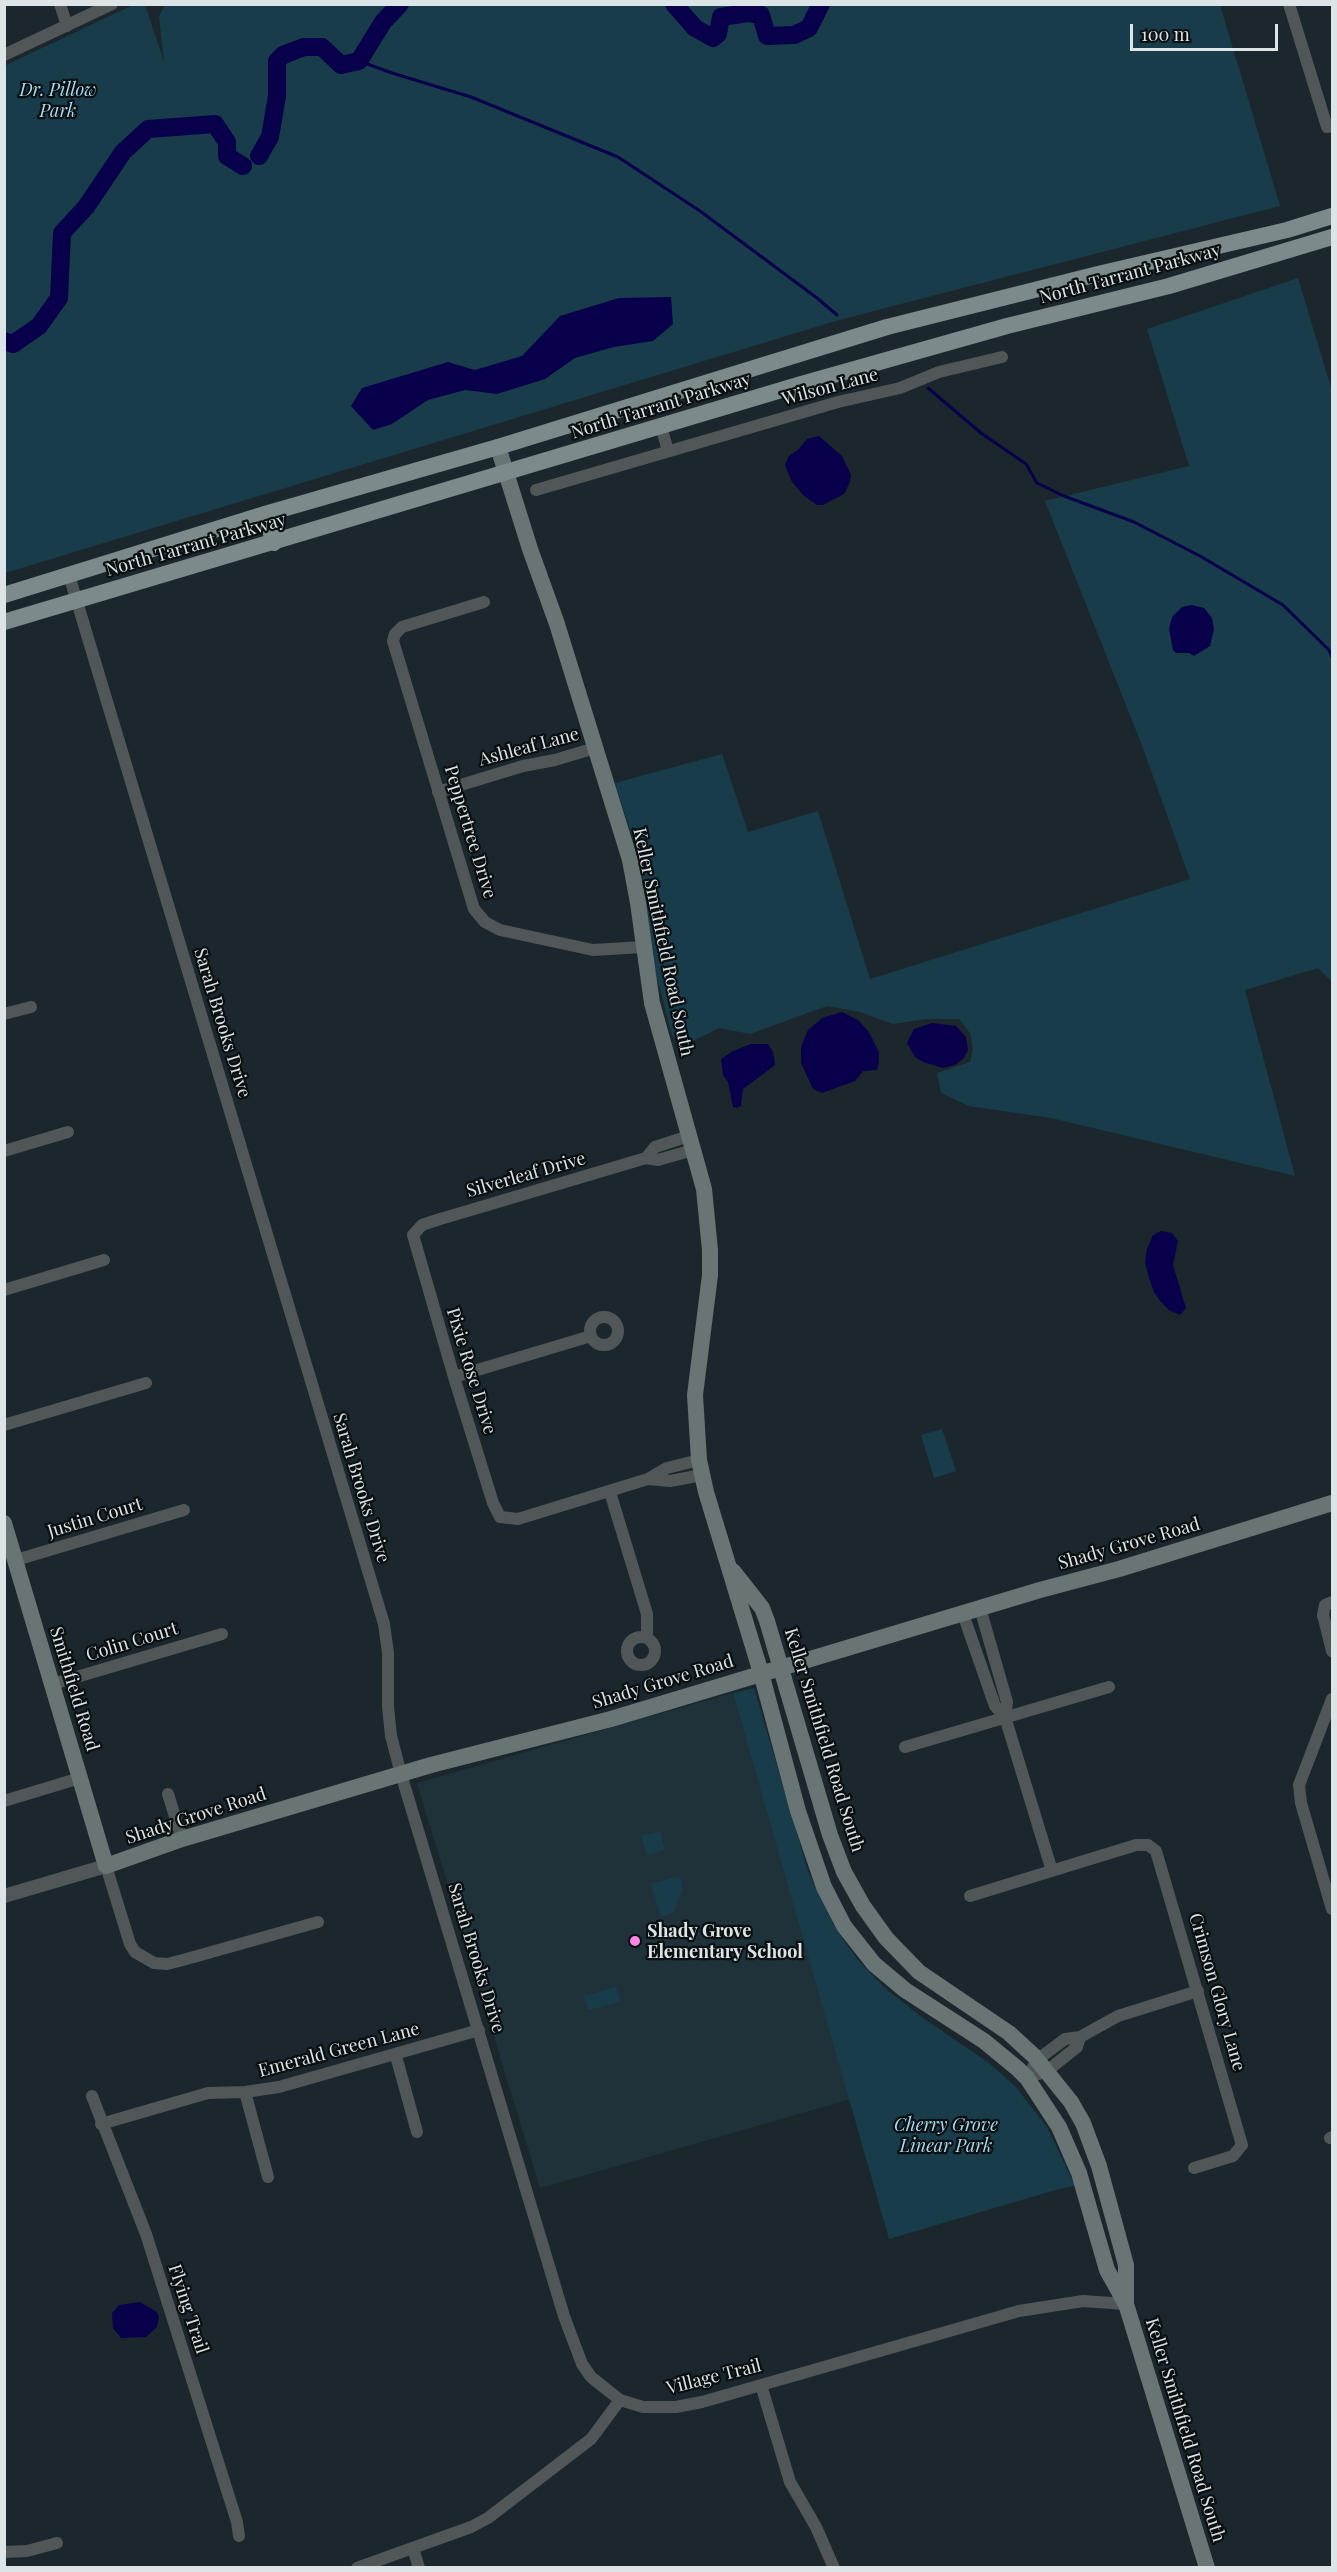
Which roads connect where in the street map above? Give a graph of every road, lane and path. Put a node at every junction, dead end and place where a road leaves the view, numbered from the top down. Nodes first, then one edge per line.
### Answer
1 (60, 4) edge
2 (112, 4) edge
3 (1289, 4) edge
4 (67, 26) junction
5 (4, 55) edge
6 (1330, 126) edge
7 (1332, 216) edge
8 (1332, 237) edge
9 (1002, 357) dead end
10 (661, 426) junction
11 (498, 447) junction
12 (668, 452) junction
13 (506, 472) junction
14 (536, 490) dead end
15 (265, 514) junction
16 (274, 543) junction
17 (69, 575) junction
18 (4, 595) edge
19 (76, 600) junction
20 (484, 602) dead end
21 (4, 622) edge
22 (595, 748) junction
23 (438, 792) junction
24 (643, 947) junction
25 (31, 1007) dead end
26 (4, 1014) edge
27 (68, 1132) dead end
28 (691, 1143) junction
29 (4, 1150) edge
30 (417, 1229) joint
31 (104, 1260) dead end
32 (4, 1290) edge
33 (591, 1336) dead end
34 (454, 1377) junction
35 (146, 1383) dead end
36 (4, 1425) edge
37 (700, 1467) junction
38 (610, 1492) junction
39 (1332, 1503) edge
40 (184, 1510) dead end
41 (4, 1523) edge
42 (16, 1560) junction
43 (727, 1562) junction
44 (1329, 1604) edge
45 (980, 1608) junction
46 (963, 1614) junction
47 (222, 1634) dead end
48 (647, 1638) dead end
49 (1332, 1651) edge
50 (780, 1667) junction
51 (761, 1673) junction
52 (53, 1684) junction
53 (1109, 1687) dead end
54 (1332, 1699) edge
55 (1005, 1717) junction
56 (905, 1748) dead end
57 (402, 1774) junction
58 (80, 1778) junction
59 (168, 1794) dead end
60 (4, 1801) edge
61 (182, 1839) junction
62 (106, 1866) junction
63 (1052, 1871) junction
64 (4, 1896) edge
65 (970, 1896) dead end
66 (1332, 1909) edge
67 (318, 1922) dead end
68 (1198, 1991) junction
69 (479, 2030) junction
70 (396, 2056) junction
71 (1042, 2066) junction
72 (1027, 2078) junction
73 (245, 2092) junction
74 (92, 2096) dead end
75 (102, 2124) junction
76 (417, 2132) dead end
77 (1194, 2168) dead end
78 (268, 2177) dead end
79 (1126, 2304) junction
80 (761, 2385) junction
81 (620, 2400) junction
82 (239, 2536) dead end
83 (57, 2544) dead end
84 (413, 2548) junction
85 (4, 2552) edge
86 (357, 2568) edge
87 (419, 2568) edge
88 (834, 2568) edge
89 (1207, 2568) edge

1 - 4 street
2 - 4 street
3 - 6 street
4 - 5 street
7 - 11 main road, North Tarrant Parkway
8 - 10 main road, North Tarrant Parkway
9 - 12 street, Wilson Lane
10 - 12 street
10 - 13 main road, North Tarrant Parkway
11 - 13 main road, Keller Smithfield Road South
11 - 15 main road, North Tarrant Parkway
12 - 14 street, Wilson Lane
13 - 16 main road, North Tarrant Parkway
13 - 22 main road, Keller Smithfield Road South
15 - 16 main road
15 - 17 main road, North Tarrant Parkway
16 - 19 main road, North Tarrant Parkway
17 - 18 main road, North Tarrant Parkway
17 - 19 street, Sarah Brooks Drive
19 - 21 main road, North Tarrant Parkway
19 - 57 street, Sarah Brooks Drive
20 - 23 street, Peppertree Drive
22 - 23 street, Ashleaf Lane
22 - 24 main road, Keller Smithfield Road South
23 - 24 street, Peppertree Drive
24 - 28 main road, Keller Smithfield Road South
25 - 26 street
27 - 29 street
28 - 30 street, Silverleaf Drive
28 - 37 main road, Keller Smithfield Road South
30 - 34 street, Pixie Rose Drive
31 - 32 street
33 - 34 street
34 - 38 street, Pixie Rose Drive
35 - 36 street
37 - 38 street
37 - 43 main road, Keller Smithfield Road South
38 - 48 street
39 - 45 main road, Shady Grove Road
40 - 42 street, Justin Court
41 - 42 main road, Smithfield Road
42 - 52 main road, Smithfield Road
43 - 50 main road, Keller Smithfield Road South
43 - 51 main road, Keller Smithfield Road South
44 - 49 street
45 - 46 main road, Shady Grove Road
45 - 55 street
46 - 50 main road, Shady Grove Road
46 - 55 street
47 - 52 street, Colin Court
50 - 51 main road, Shady Grove Road
50 - 71 main road, Keller Smithfield Road South
51 - 57 main road, Shady Grove Road
51 - 72 main road, Keller Smithfield Road South
52 - 58 main road, Smithfield Road
53 - 55 street
54 - 66 street
55 - 56 street
55 - 63 street
57 - 61 main road, Shady Grove Road
57 - 69 street, Sarah Brooks Drive
58 - 60 street
58 - 62 main road, Smithfield Road
59 - 61 street
61 - 62 main road, Shady Grove Road
62 - 64 street, Shady Grove Road
62 - 67 street
63 - 65 street
63 - 68 street, Crimson Glory Lane
68 - 71 street
68 - 77 street, Crimson Glory Lane
69 - 70 street, Emerald Green Lane
69 - 81 street, Sarah Brooks Drive
70 - 73 street, Emerald Green Lane
70 - 76 street
71 - 72 street
71 - 79 main road, Keller Smithfield Road South
72 - 79 main road, Keller Smithfield Road South
73 - 75 street, Emerald Green Lane
73 - 78 street
74 - 75 street, Flying Trail
75 - 82 street, Flying Trail
79 - 80 street, Village Trail
79 - 89 main road, Keller Smithfield Road South
80 - 81 street, Village Trail
80 - 88 street
81 - 84 street
83 - 85 street
84 - 86 street
84 - 87 street

